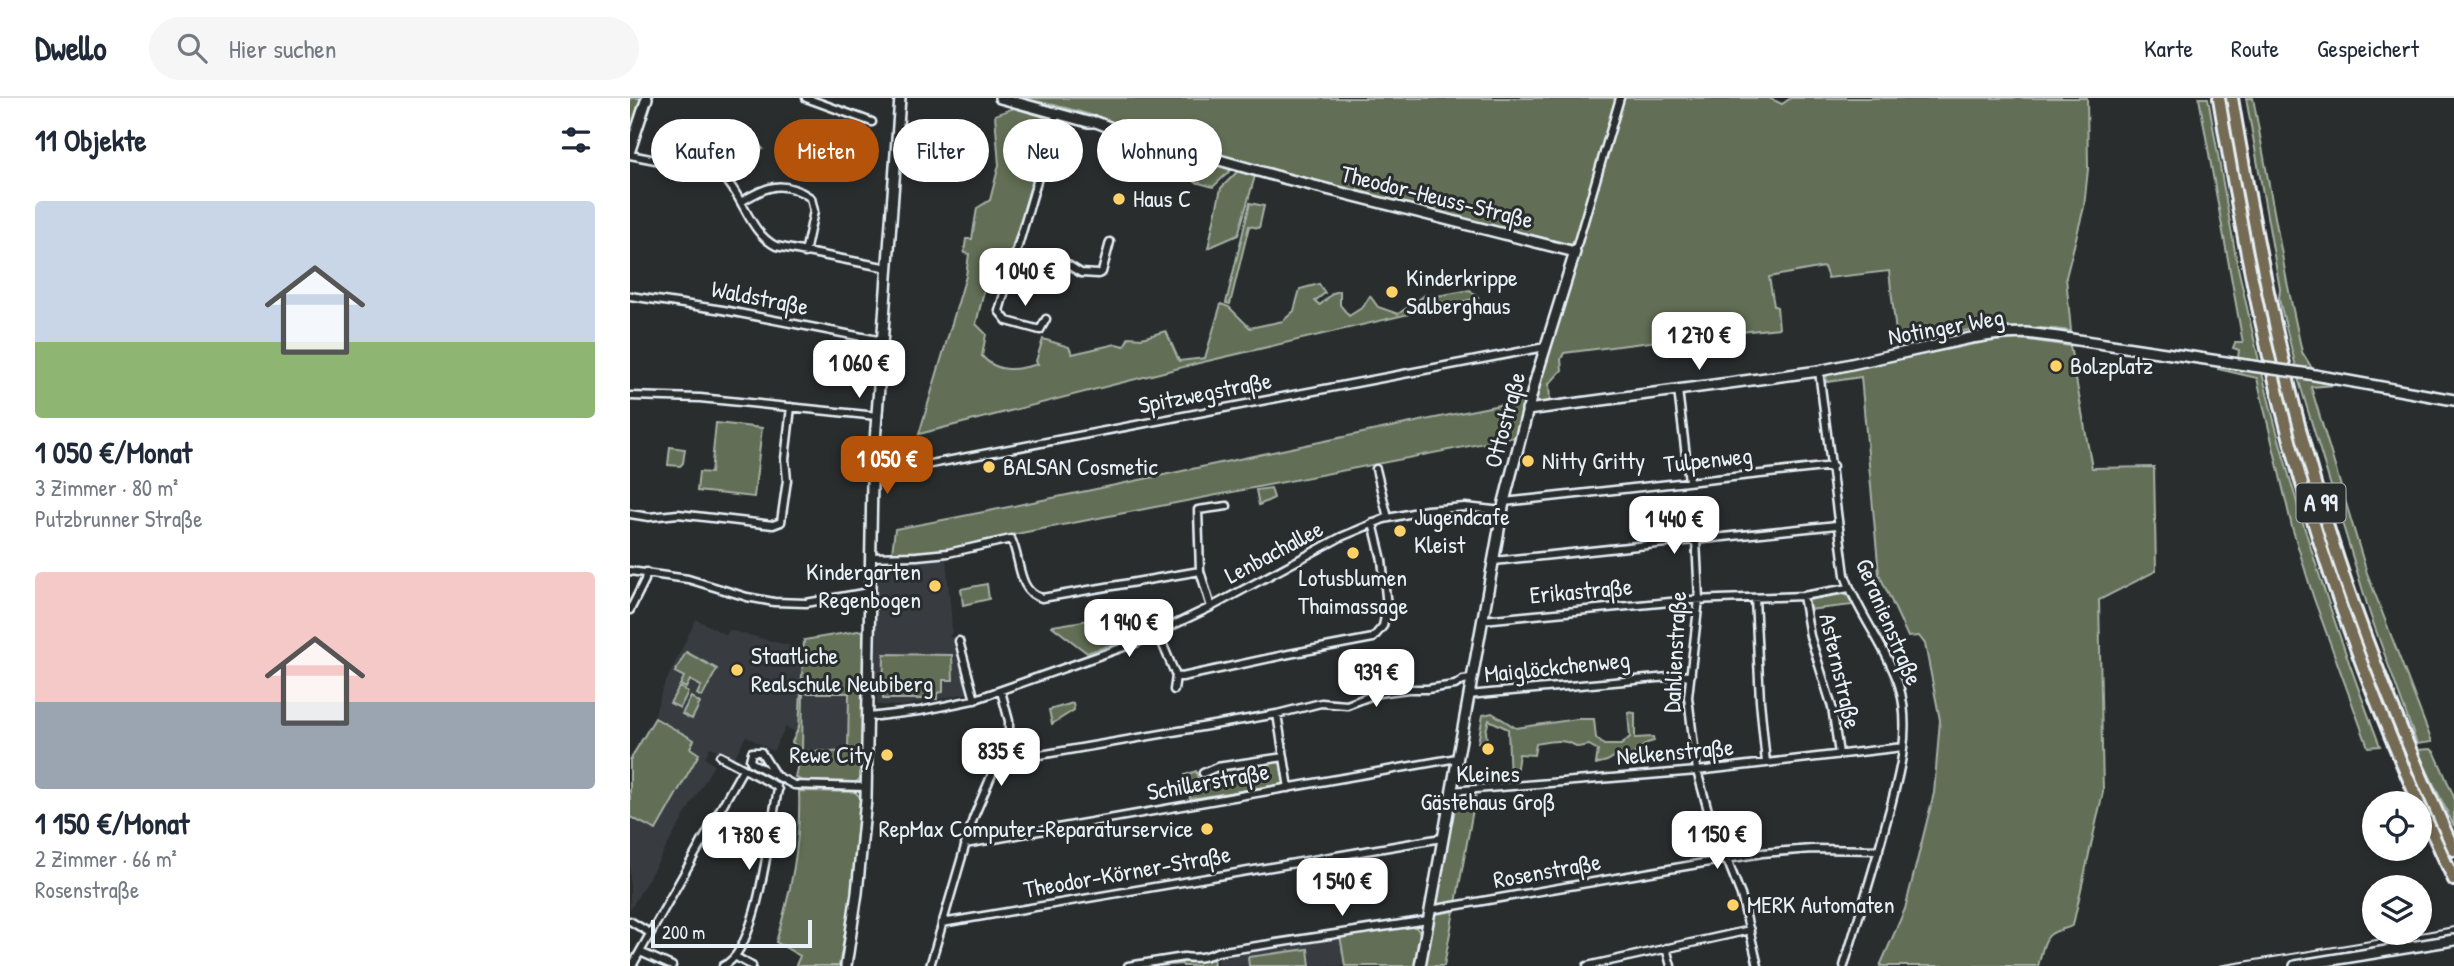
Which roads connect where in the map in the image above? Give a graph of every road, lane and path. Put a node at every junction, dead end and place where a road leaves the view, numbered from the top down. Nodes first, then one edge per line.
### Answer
1 (806, 98) edge
2 (900, 98) edge
3 (1000, 98) edge
4 (1620, 98) edge
5 (2219, 98) edge
6 (2232, 98) edge
7 (647, 100) edge
8 (1058, 113) junction
9 (864, 119) edge
10 (630, 152) edge
11 (741, 202) junction
12 (1110, 242) dead end
13 (1575, 252) junction
14 (805, 253) junction
15 (1013, 261) junction
16 (888, 268) junction
17 (630, 296) edge
18 (1046, 319) dead end
19 (883, 341) junction
20 (1545, 347) junction
21 (1819, 371) junction
22 (1678, 390) junction
23 (630, 397) edge
24 (2454, 400) edge
25 (791, 407) junction
26 (1527, 410) junction
27 (877, 416) junction
28 (1833, 466) junction
29 (1376, 469) dead end
30 (873, 475) junction
31 (1689, 481) junction
32 (1227, 506) dead end
33 (1504, 506) junction
34 (630, 514) edge
35 (1388, 517) junction
36 (1373, 523) junction
37 (1837, 525) junction
38 (1696, 540) junction
39 (870, 557) junction
40 (1494, 561) junction
41 (630, 571) edge
42 (1200, 571) junction
43 (646, 572) junction
44 (1849, 588) junction
45 (869, 592) junction
46 (1803, 596) junction
47 (1755, 598) junction
48 (1699, 599) junction
49 (1211, 607) junction
50 (630, 610) edge
51 (1483, 620) junction
52 (1158, 634) junction
53 (960, 641) dead end
54 (1691, 675) junction
55 (1176, 676) junction
56 (1472, 679) junction
57 (1174, 690) dead end
58 (1001, 691) junction
59 (1468, 695) junction
60 (975, 700) junction
61 (1278, 714) junction
62 (869, 717) junction
63 (1009, 734) junction
64 (1903, 747) junction
65 (1839, 754) junction
66 (720, 756) dead end
67 (1029, 756) junction
68 (1284, 757) junction
69 (1457, 758) junction
70 (998, 760) junction
71 (1766, 763) junction
72 (743, 769) junction
73 (1698, 771) junction
74 (1203, 773) dead end
75 (776, 776) junction
76 (866, 787) junction
77 (1289, 788) junction
78 (1451, 791) junction
79 (2414, 791) edge
80 (2432, 831) edge
81 (1442, 838) junction
82 (965, 844) junction
83 (1879, 850) junction
84 (2454, 850) edge
85 (1727, 859) junction
86 (2454, 880) edge
87 (1429, 915) junction
88 (630, 921) edge
89 (942, 923) junction
90 (1750, 930) junction
91 (650, 933) junction
92 (2454, 940) edge
93 (1666, 948) junction
94 (640, 952) junction
95 (736, 957) junction
96 (632, 966) edge
97 (672, 966) edge
98 (723, 966) edge
99 (752, 966) edge
100 (846, 966) edge
101 (930, 966) edge
102 (1128, 966) edge
103 (1420, 966) edge
104 (1589, 966) edge
105 (1671, 966) edge
106 (1758, 966) edge
107 (1844, 966) edge
108 (2295, 966) edge

1 - 9 street
2 - 16 street
3 - 8 street, Theodor-Heuss-Straße
4 - 13 street, Ottostraße
5 - 79 highway, A 99
6 - 84 highway, A 99
7 - 10 street
8 - 13 street, Theodor-Heuss-Straße
8 - 15 street
10 - 11 street
11 - 14 street
11 - 14 street
12 - 15 street
13 - 20 street, Ottostraße
14 - 16 street
15 - 18 street
16 - 19 street
17 - 19 street, Waldstraße
19 - 27 street
20 - 26 street, Ottostraße
20 - 30 street, Spitzwegstraße
21 - 22 street, Notinger Weg
21 - 24 street, Notinger Weg, bridge
21 - 28 street, Geranienstraße
22 - 26 street, Notinger Weg
22 - 31 street
23 - 25 street
25 - 27 street
25 - 34 street
26 - 33 street, Ottostraße
27 - 30 street
28 - 31 street, Tulpenweg
28 - 37 street, Geranienstraße
29 - 35 street
30 - 39 street
31 - 33 street, Tulpenweg
32 - 42 street
33 - 35 street, Lenbachallee
33 - 40 street, Ottostraße
35 - 36 street, Lenbachallee
36 - 49 street, Lenbachallee
36 - 55 street
37 - 38 street
37 - 44 street, Geranienstraße
38 - 40 street
38 - 48 street, Dahlienstraße
39 - 42 street
39 - 45 street
40 - 51 street, Ottostraße
41 - 43 street
42 - 49 street
43 - 45 street
43 - 50 street
44 - 46 street, Erikastraße
44 - 64 street, Geranienstraße
45 - 62 street
46 - 47 street, Erikastraße
46 - 65 street, Asternstraße
47 - 48 street, Erikastraße
47 - 71 street
48 - 51 street, Erikastraße
48 - 54 street, Dahlienstraße
49 - 52 street, Lenbachallee
51 - 56 street, Ottostraße
52 - 55 street
52 - 58 street, Lenbachallee
53 - 60 street
54 - 59 street, Maiglöckchenweg
54 - 73 street, Dahlienstraße
55 - 57 street
56 - 59 street, Ottostraße
56 - 61 street
58 - 60 street, Lenbachallee
58 - 63 street
59 - 69 street, Ottostraße
60 - 62 street, Lenbachallee
61 - 67 street
61 - 68 street
62 - 76 street
63 - 67 street
63 - 70 street
64 - 65 street, Nelkenstraße
64 - 83 street, Geranienstraße
65 - 71 street, Nelkenstraße
66 - 72 street
67 - 70 street
68 - 74 street
68 - 77 street
69 - 77 street, Schillerstraße
69 - 78 street, Ottostraße
70 - 82 street
71 - 73 street, Nelkenstraße
72 - 91 street
72 - 95 street
73 - 78 street, Nelkenstraße
73 - 85 street, Dahlienstraße
75 - 75 street
75 - 76 street
76 - 100 street
77 - 82 street, Schillerstraße
78 - 81 street, Ottostraße
80 - 86 highway, A 99
81 - 87 street, Ottostraße
81 - 89 street, Theodor-Körner-Straße
82 - 89 street
83 - 85 street, Rosenstraße
83 - 107 street, Geranienstraße
85 - 87 street, Rosenstraße
85 - 90 street, Dahlienstraße
87 - 102 street, Rosenstraße
87 - 103 street, Ottostraße
88 - 91 street
89 - 101 street
90 - 93 street
90 - 106 street, Dahlienstraße
91 - 94 street
92 - 108 street
93 - 104 street
93 - 105 street
94 - 96 street
94 - 97 street
95 - 98 street
95 - 99 street

